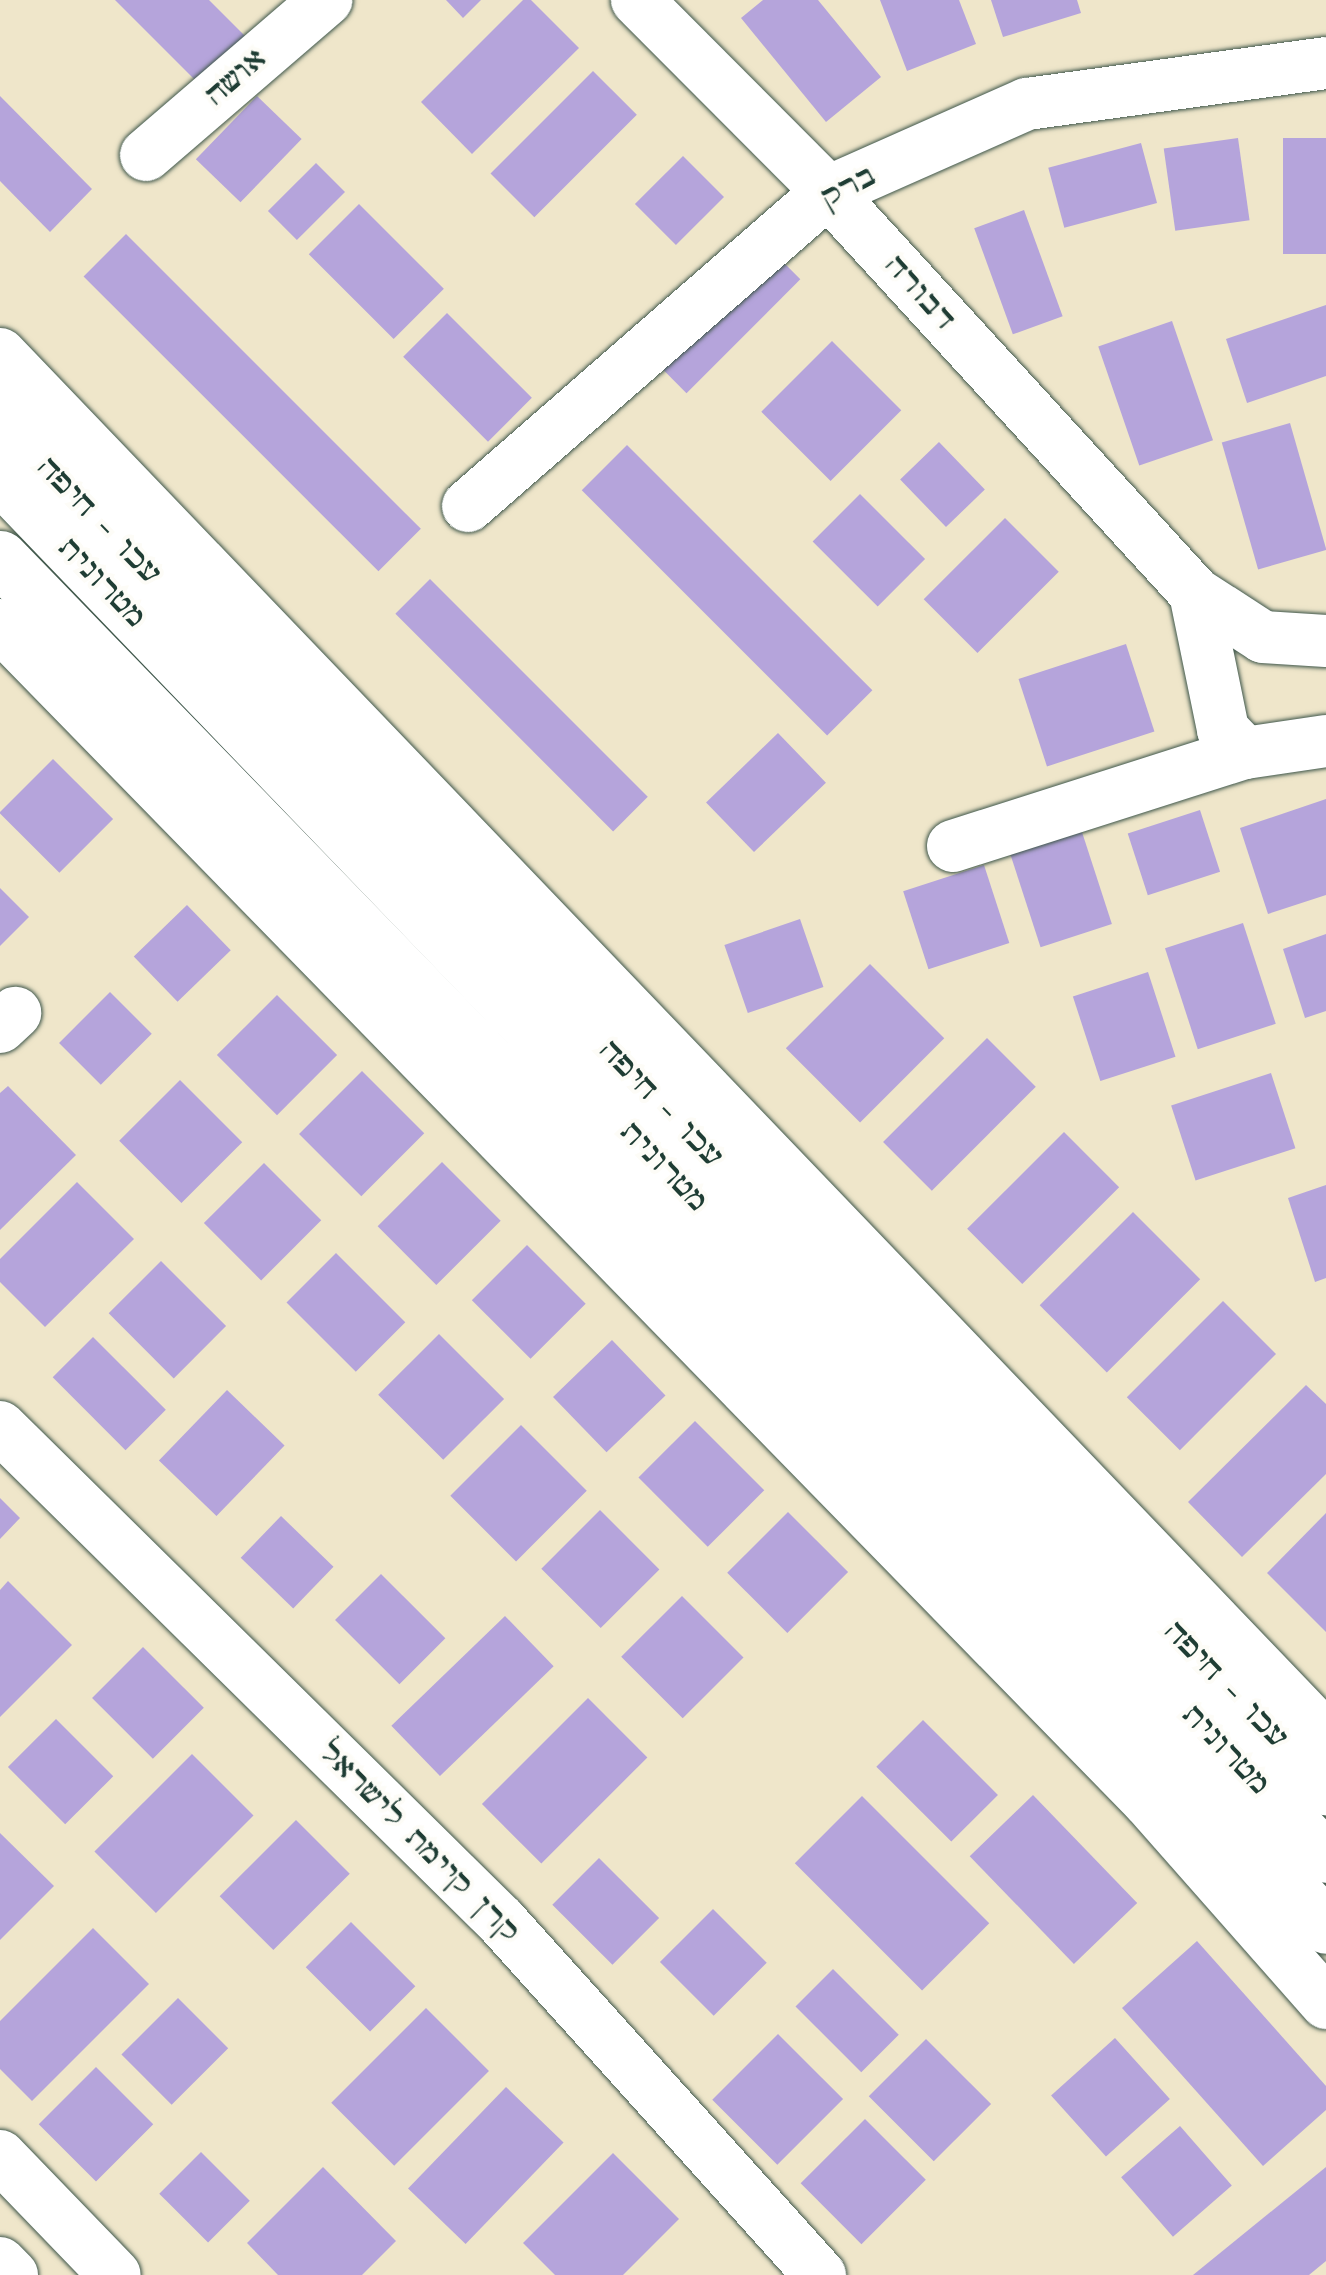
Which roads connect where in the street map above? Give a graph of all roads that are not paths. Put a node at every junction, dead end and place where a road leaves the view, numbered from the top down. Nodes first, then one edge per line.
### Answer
1 (326, 0) edge
2 (637, 0) edge
3 (1326, 63) edge
4 (146, 154) dead end
5 (828, 192) junction
6 (0, 354) edge
7 (0, 416) edge
8 (0, 478) edge
9 (468, 506) dead end
10 (0, 558) edge
11 (1195, 593) junction
12 (15, 609) edge
13 (1326, 642) edge
14 (336, 704) junction
15 (1326, 742) edge
16 (1245, 753) junction
17 (358, 792) junction
18 (953, 846) dead end
19 (299, 864) junction
20 (299, 931) junction
21 (0, 1427) edge
22 (1326, 1736) edge
23 (1326, 1788) edge
24 (1326, 1857) edge
25 (1326, 1926) edge
26 (1326, 2003) edge
27 (0, 2156) edge
28 (0, 2264) edge
29 (12, 2275) edge
30 (115, 2275) edge
31 (820, 2275) edge

1 - 4 street, אושה
2 - 5 street, דבורה
3 - 5 street, ברק
5 - 9 street, ברק
5 - 11 street, דבורה
6 - 14 street
7 - 17 highway, עכו - חיפה
8 - 24 street, מטרונית
10 - 12 highway
11 - 13 street, דבורה
11 - 16 street
12 - 19 highway
12 - 20 street
14 - 17 street
14 - 22 street
15 - 16 street
16 - 18 street
17 - 23 highway, עכו - חיפה
19 - 20 street
19 - 25 highway
20 - 26 street
21 - 31 street, קרן קיימת לישראל
27 - 30 street
28 - 29 street

